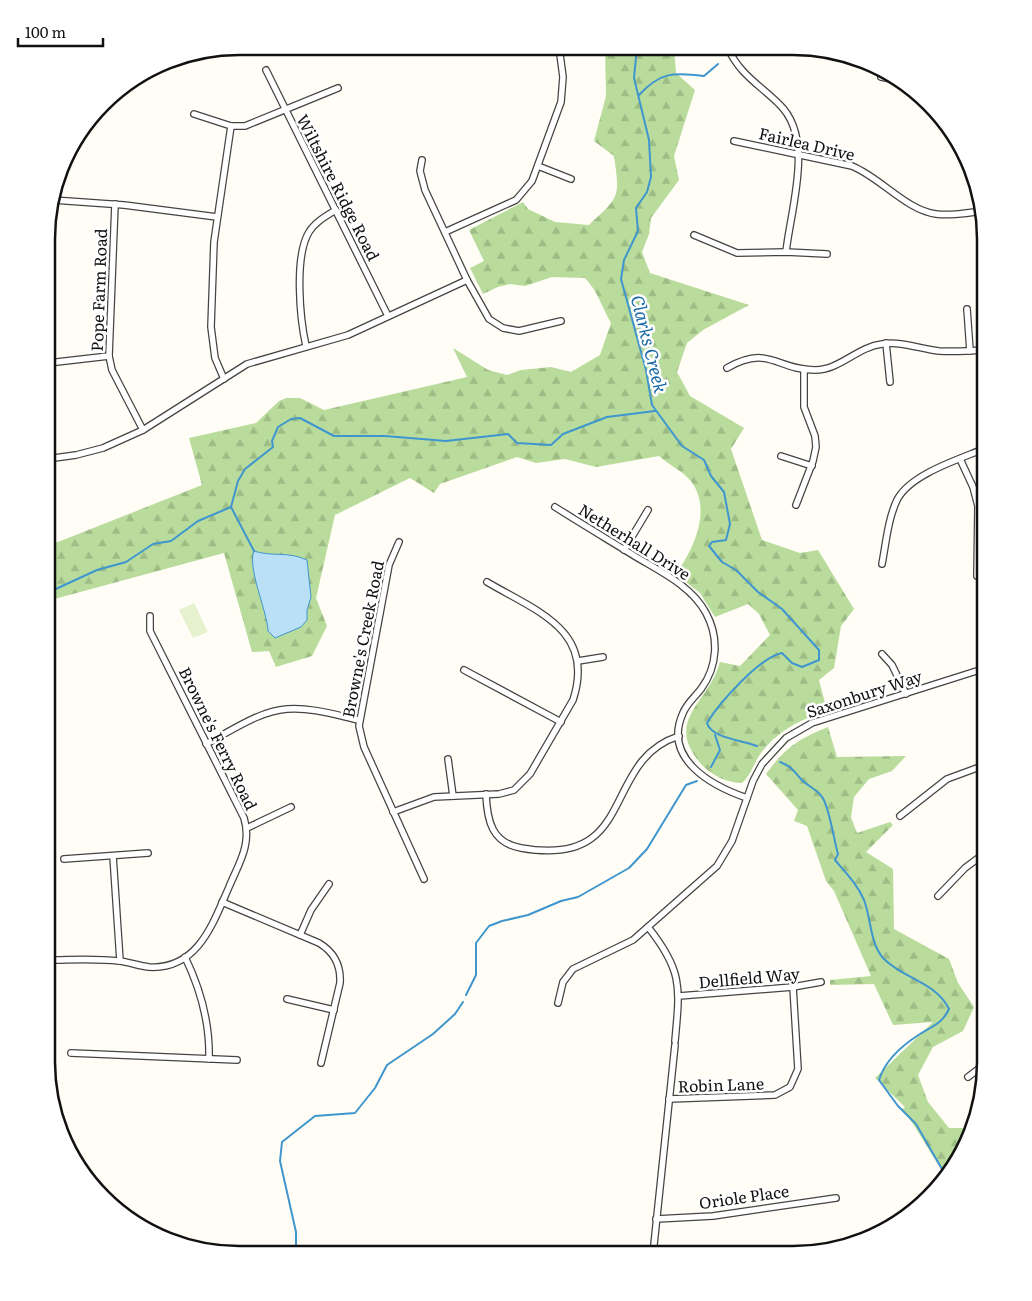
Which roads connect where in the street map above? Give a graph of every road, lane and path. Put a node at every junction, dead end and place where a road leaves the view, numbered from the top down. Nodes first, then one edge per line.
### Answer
1 (560, 55) edge
2 (732, 55) edge
3 (266, 70) dead end
4 (338, 88) dead end
5 (284, 111) junction
6 (194, 114) dead end
7 (231, 126) junction
8 (734, 141) dead end
9 (799, 154) junction
10 (422, 160) dead end
11 (538, 166) junction
12 (571, 179) dead end
13 (59, 200) edge
14 (115, 204) junction
15 (336, 210) junction
16 (974, 212) edge
17 (217, 217) junction
18 (445, 232) junction
19 (694, 235) dead end
20 (786, 252) junction
21 (827, 254) dead end
22 (468, 280) junction
23 (968, 308) dead end
24 (388, 316) junction
25 (561, 321) dead end
26 (886, 343) junction
27 (306, 346) junction
28 (970, 351) junction
29 (977, 351) edge
30 (109, 356) junction
31 (55, 362) edge
32 (727, 368) dead end
33 (804, 368) junction
34 (224, 379) junction
35 (890, 382) dead end
36 (143, 430) junction
37 (977, 452) edge
38 (781, 456) dead end
39 (55, 458) edge
40 (960, 459) junction
41 (812, 466) junction
42 (977, 502) edge
43 (796, 505) dead end
44 (555, 507) dead end
45 (648, 510) dead end
46 (400, 542) dead end
47 (624, 550) junction
48 (882, 564) dead end
49 (487, 582) dead end
50 (150, 616) dead end
51 (882, 654) dead end
52 (604, 657) dead end
53 (578, 661) junction
54 (464, 670) dead end
55 (977, 671) edge
56 (906, 694) junction
57 (359, 720) junction
58 (561, 722) junction
59 (679, 736) junction
60 (206, 744) junction
61 (448, 759) dead end
62 (977, 768) edge
63 (486, 794) junction
64 (453, 796) junction
65 (747, 798) junction
66 (291, 807) dead end
67 (393, 812) junction
68 (900, 816) dead end
69 (247, 828) junction
70 (148, 853) dead end
71 (113, 856) junction
72 (64, 859) dead end
73 (977, 859) edge
74 (424, 879) dead end
75 (329, 884) dead end
76 (938, 896) dead end
77 (222, 902) junction
78 (648, 927) junction
79 (300, 935) junction
80 (185, 958) junction
81 (55, 960) edge
82 (120, 961) junction
83 (821, 982) dead end
84 (793, 987) junction
85 (679, 996) junction
86 (287, 999) dead end
87 (558, 1003) dead end
88 (334, 1010) junction
89 (71, 1053) dead end
90 (209, 1059) junction
91 (237, 1060) dead end
92 (321, 1063) dead end
93 (977, 1071) edge
94 (968, 1078) dead end
95 (669, 1099) junction
96 (836, 1198) dead end
97 (656, 1218) junction
98 (654, 1246) edge

1 - 11 street
2 - 9 street
3 - 5 street, Wiltshire Ridge Road
4 - 5 street
5 - 7 street
5 - 15 street, Wiltshire Ridge Road
6 - 7 street
7 - 17 street
8 - 9 street, Fairlea Drive
9 - 16 street, Fairlea Drive
9 - 20 street
10 - 18 street
11 - 12 street
11 - 18 street
13 - 14 street
14 - 17 street
14 - 30 street, Pope Farm Road
15 - 24 street, Wiltshire Ridge Road
15 - 27 street
17 - 34 street
18 - 22 street
19 - 20 street
20 - 21 street
22 - 24 street
22 - 25 street
23 - 28 street
24 - 27 street
26 - 28 street
26 - 33 street
26 - 35 street
27 - 34 street
28 - 29 street
30 - 31 street
30 - 36 street, Pope Farm Road
32 - 33 street
33 - 41 street
34 - 36 street
36 - 39 street
37 - 40 street
38 - 41 street
40 - 42 street
40 - 48 street
41 - 43 street
44 - 47 street, Netherhall Drive
45 - 47 street
46 - 57 street, Browne's Creek Road
47 - 59 street, Netherhall Drive
49 - 53 street
50 - 60 street, Browne's Ferry Road
51 - 56 street
52 - 53 street
53 - 58 street
54 - 58 street
55 - 56 street, Saxonbury Way
56 - 65 street, Saxonbury Way
57 - 60 street
57 - 67 street, Browne's Creek Road
58 - 63 street
59 - 63 street
59 - 65 street
60 - 69 street, Browne's Ferry Road
61 - 64 street
62 - 68 street
63 - 64 street
64 - 67 street
65 - 78 street, Saxonbury Way
66 - 69 street
67 - 74 street, Browne's Creek Road
69 - 77 street, Browne's Ferry Road
70 - 71 street
71 - 72 street
71 - 82 street
73 - 76 street
75 - 79 street
77 - 79 street
77 - 80 street, Browne's Ferry Road
78 - 85 street
78 - 87 street, Saxonbury Way
79 - 88 street
80 - 82 street, Browne's Ferry Road
80 - 90 street
81 - 82 street, Browne's Ferry Road
83 - 84 street, Dellfield Way
84 - 85 street, Dellfield Way
84 - 95 street, Robin Lane
85 - 95 street
86 - 88 street
88 - 92 street
89 - 90 street
90 - 91 street
93 - 94 street
95 - 97 street
96 - 97 street, Oriole Place
97 - 98 street

